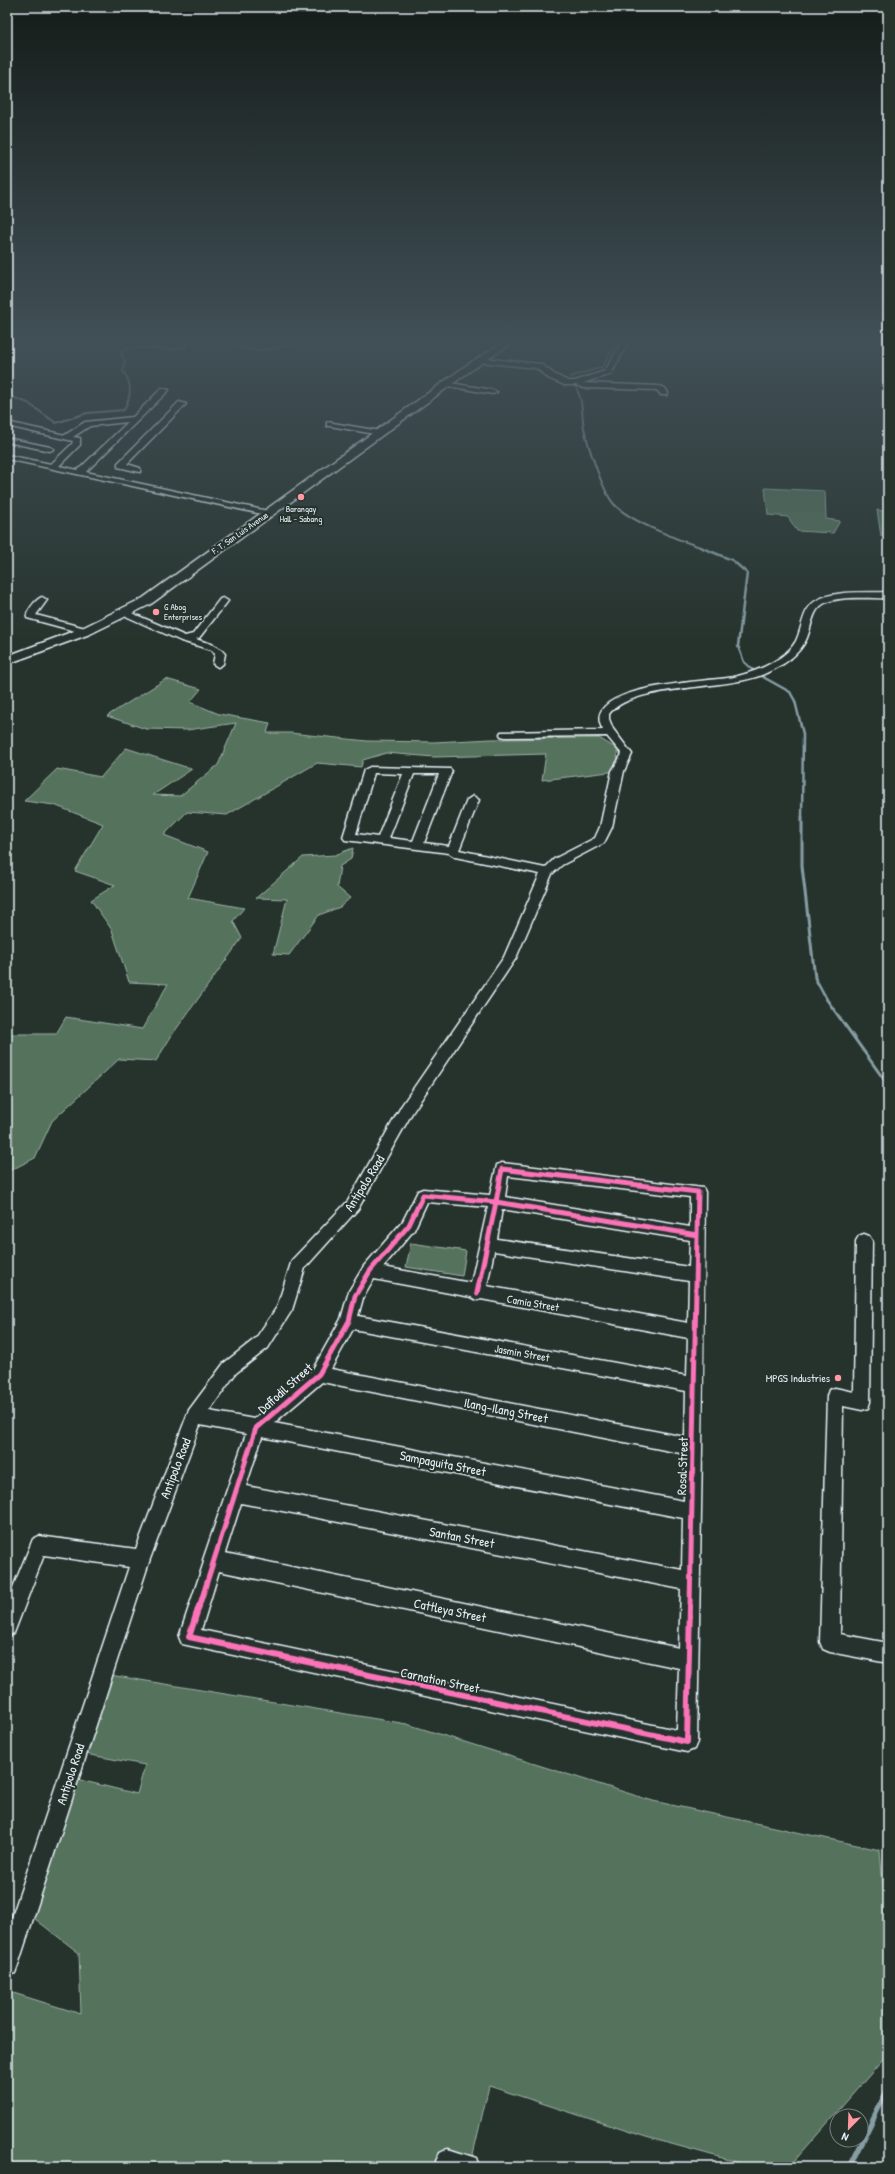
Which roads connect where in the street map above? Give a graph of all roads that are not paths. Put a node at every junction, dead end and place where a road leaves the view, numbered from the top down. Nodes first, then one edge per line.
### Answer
1 (72, 438) edge
2 (116, 438) edge
3 (148, 438) edge
4 (372, 438) edge
5 (7, 440) edge
6 (50, 449) dead end
7 (103, 451) junction
8 (131, 455) junction
9 (7, 457) edge
10 (53, 467) junction
11 (137, 470) dead end
12 (80, 473) junction
13 (268, 514) junction
14 (888, 595) edge
15 (42, 600) dead end
16 (223, 601) dead end
17 (124, 613) junction
18 (86, 631) junction
19 (184, 639) junction
20 (7, 660) edge
21 (218, 664) dead end
22 (610, 733) junction
23 (505, 734) dead end
24 (410, 770) junction
25 (473, 800) dead end
26 (382, 841) junction
27 (418, 845) junction
28 (453, 850) junction
29 (547, 872) junction
30 (497, 1202) junction
31 (698, 1235) junction
32 (864, 1241) dead end
33 (488, 1244) junction
34 (370, 1271) junction
35 (697, 1276) junction
36 (478, 1292) junction
37 (348, 1321) junction
38 (696, 1332) junction
39 (319, 1374) junction
40 (695, 1385) junction
41 (195, 1416) junction
42 (256, 1428) junction
43 (693, 1447) junction
44 (235, 1493) junction
45 (691, 1511) junction
46 (141, 1559) junction
47 (212, 1560) junction
48 (689, 1581) junction
49 (7, 1626) edge
50 (189, 1637) joint
51 (888, 1653) edge
52 (689, 1660) junction
53 (687, 1742) joint
54 (7, 1965) edge

1 - 10 street
2 - 7 street
3 - 8 street
4 - 13 main road, F. T. San Luis Avenue
5 - 6 street
7 - 8 street
7 - 12 street
8 - 11 street
9 - 10 street
10 - 12 street
12 - 13 street
13 - 17 main road, F. T. San Luis Avenue
14 - 22 street
15 - 18 street
16 - 19 street
17 - 18 main road, F. T. San Luis Avenue
17 - 19 street
18 - 20 main road, F. T. San Luis Avenue
19 - 21 street
22 - 23 street
22 - 29 street
24 - 26 street
24 - 26 street
24 - 27 street
25 - 28 street
26 - 27 street
27 - 28 street
28 - 29 street
29 - 41 street, Antipolo Road
30 - 31 street
30 - 31 street, Rosal Street
30 - 33 street
30 - 34 street, Daffodil Street
31 - 35 street, Rosal Street
32 - 51 street
33 - 35 street
33 - 36 street
34 - 36 street, Camia Street
34 - 37 street, Daffodil Street
35 - 38 street, Rosal Street
36 - 38 street, Camia Street
37 - 39 street, Daffodil Street
37 - 40 street, Jasmin Street
38 - 40 street, Rosal Street
39 - 42 street, Daffodil Street
39 - 43 street, Ilang-Ilang Street
40 - 43 street, Rosal Street
41 - 42 street, Sampaguita Street
41 - 46 street, Antipolo Road
42 - 44 street, Daffodil Street
42 - 45 street, Sampaguita Street
43 - 45 street, Rosal Street
44 - 47 street, Daffodil Street
44 - 48 street, Santan Street
45 - 48 street, Rosal Street
46 - 49 street
46 - 54 street, Antipolo Road
47 - 50 street, Daffodil Street
47 - 52 street, Cattleya Street
48 - 52 street, Rosal Street
50 - 53 street, Carnation Street
52 - 53 street, Rosal Street

